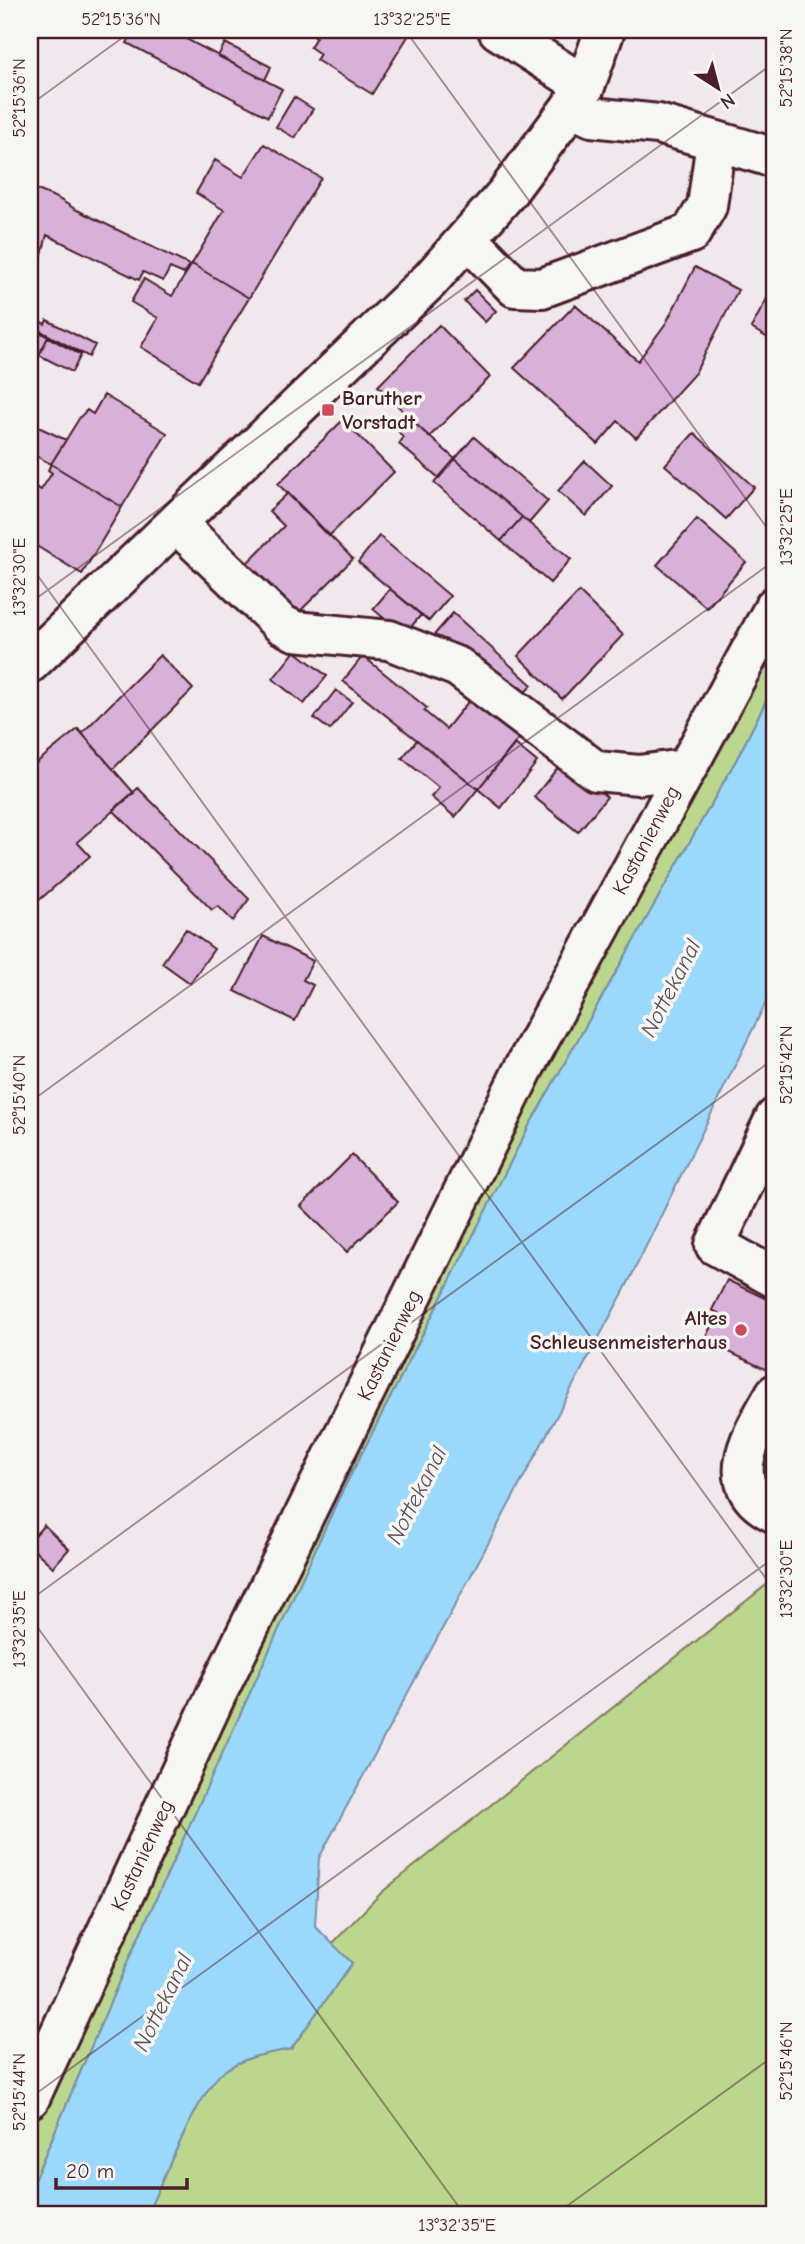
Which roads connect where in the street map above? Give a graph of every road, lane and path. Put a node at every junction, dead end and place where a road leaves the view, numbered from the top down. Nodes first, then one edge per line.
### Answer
1 (498, 30) edge
2 (605, 30) edge
3 (578, 96) junction
4 (716, 141) junction
5 (775, 158) edge
6 (468, 239) junction
7 (177, 524) junction
8 (775, 606) edge
9 (30, 662) edge
10 (684, 769) junction
11 (775, 1118) edge
12 (775, 1278) edge
13 (775, 1394) edge
14 (775, 1513) edge
15 (30, 2098) edge

1 - 3 street
2 - 3 street
3 - 4 street
3 - 6 street
4 - 5 street
4 - 6 street
6 - 7 street
7 - 9 street
7 - 10 street
8 - 10 street, Kastanienweg
10 - 15 street, Kastanienweg
11 - 12 street
13 - 14 street

